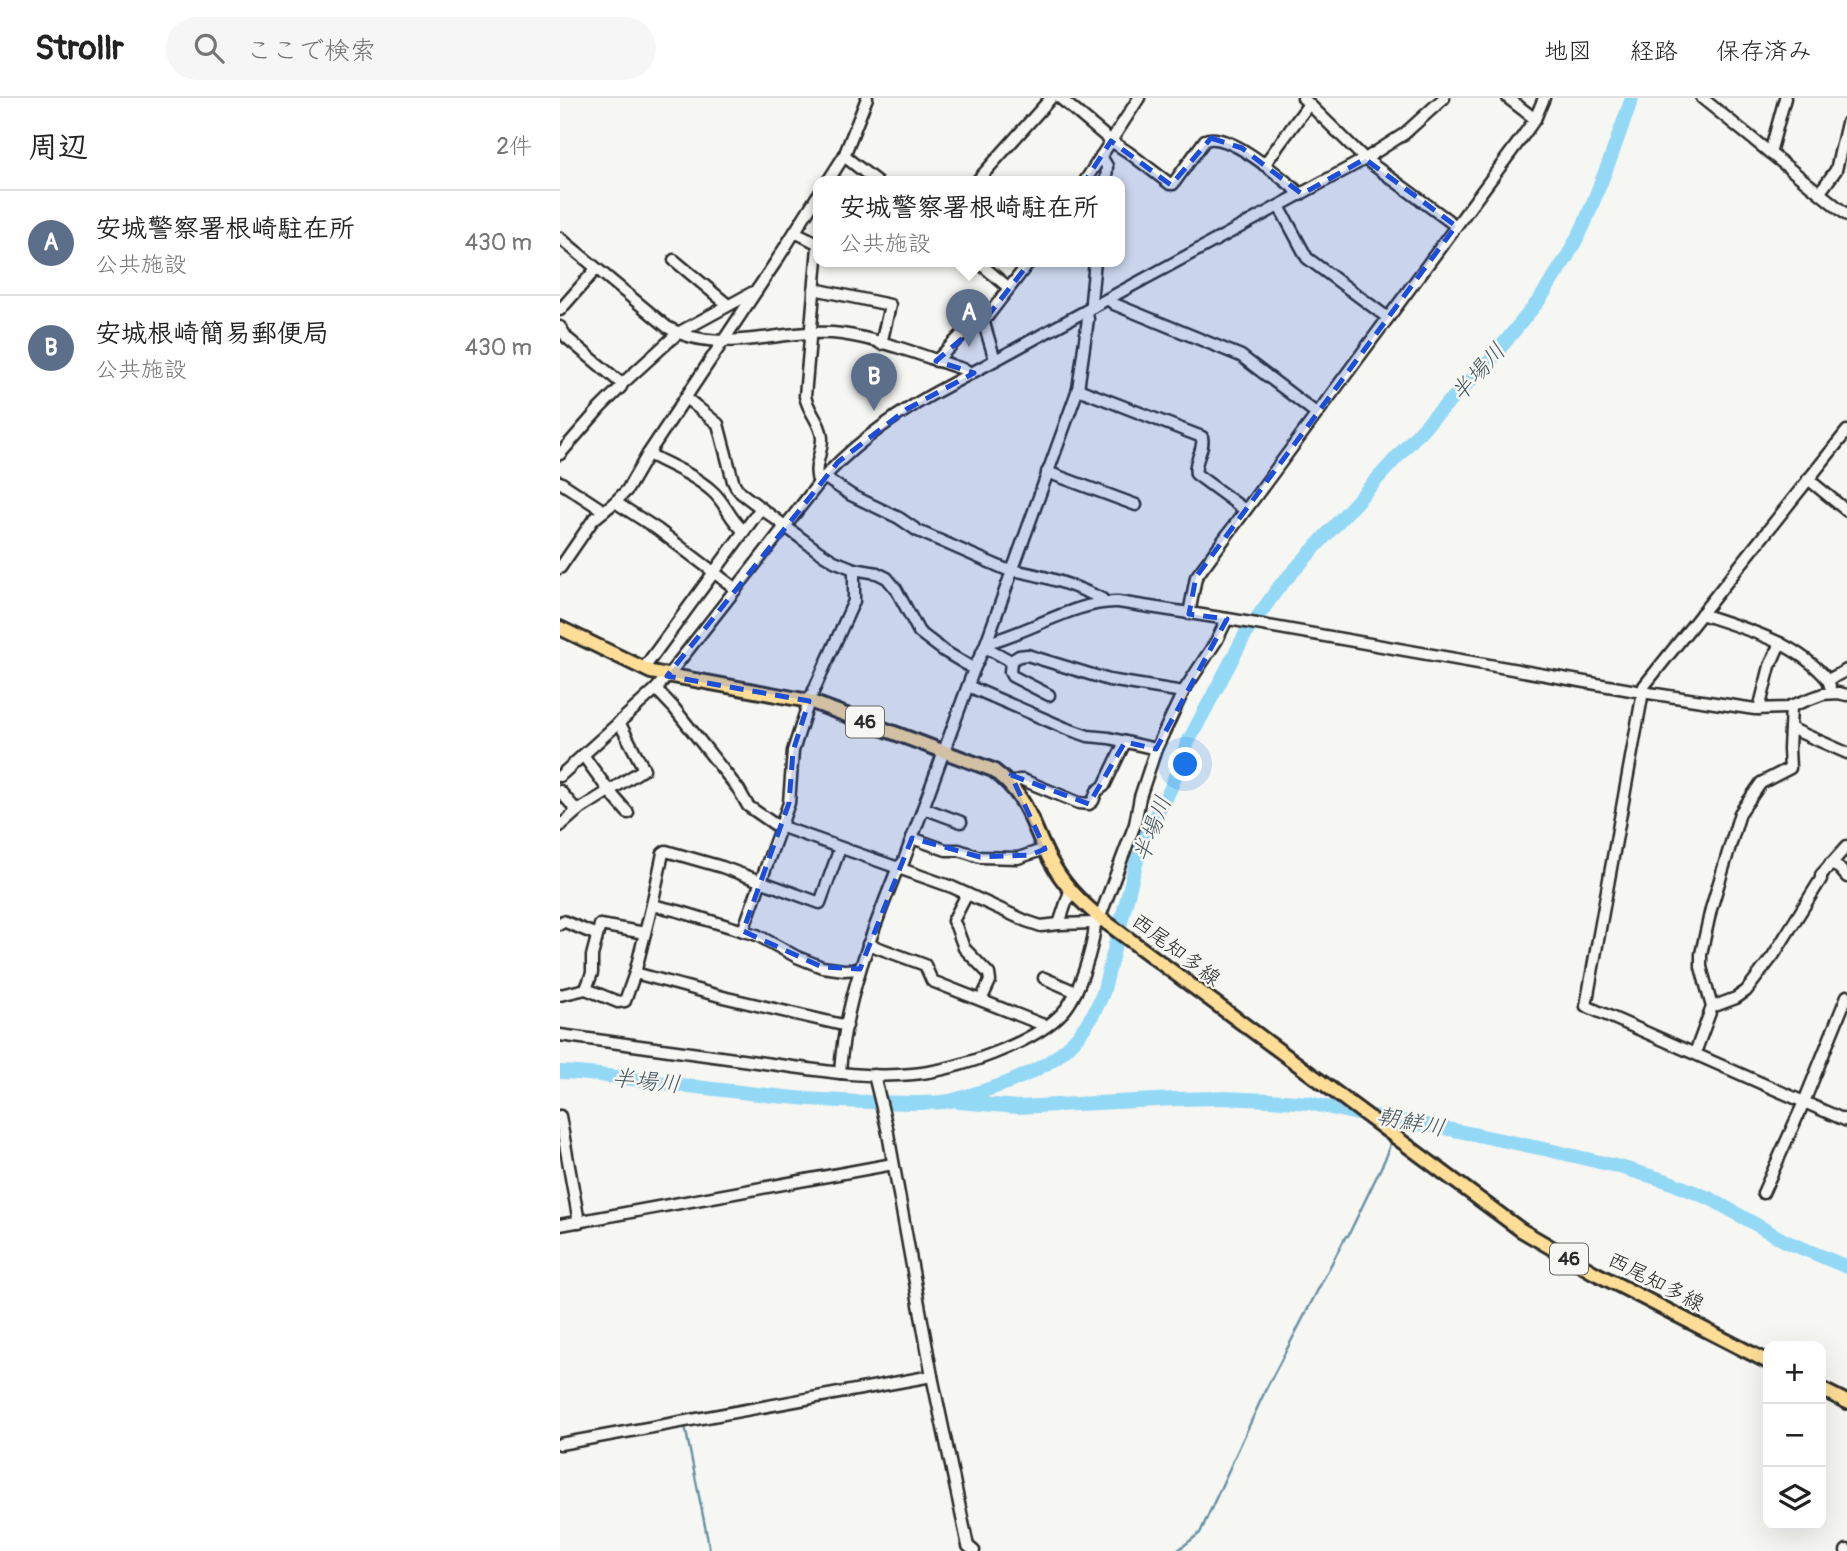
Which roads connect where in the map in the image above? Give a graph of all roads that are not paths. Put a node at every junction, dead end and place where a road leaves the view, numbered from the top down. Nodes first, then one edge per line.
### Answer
1 (873, 98) edge
2 (1051, 98) edge
3 (1060, 98) edge
4 (1139, 98) edge
5 (1444, 98) edge
6 (1508, 98) edge
7 (1545, 98) edge
8 (1702, 98) edge
9 (1785, 98) edge
10 (1306, 101) edge
11 (1535, 119) junction
12 (1847, 123) edge
13 (1111, 141) junction
14 (1770, 153) junction
15 (844, 156) junction
16 (1101, 156) junction
17 (1366, 159) junction
18 (1264, 165) junction
19 (831, 176) edge
20 (870, 176) edge
21 (981, 176) edge
22 (1088, 176) edge
23 (1106, 176) edge
24 (1819, 192) junction
25 (1300, 195) junction
26 (813, 203) edge
27 (1279, 206) junction
28 (1847, 215) edge
29 (1456, 226) junction
30 (795, 232) junction
31 (560, 238) edge
32 (813, 241) edge
33 (674, 260) dead end
34 (816, 267) edge
35 (984, 267) edge
36 (1025, 267) edge
37 (1094, 267) edge
38 (596, 268) junction
39 (1009, 288) junction
40 (814, 289) junction
41 (757, 290) junction
42 (1108, 299) junction
43 (728, 305) junction
44 (1089, 309) junction
45 (560, 310) edge
46 (1388, 317) junction
47 (983, 320) junction
48 (560, 327) edge
49 (678, 333) junction
50 (810, 334) junction
51 (723, 341) junction
52 (881, 344) junction
53 (995, 360) junction
54 (936, 361) junction
55 (970, 374) junction
56 (622, 384) junction
57 (1078, 389) junction
58 (686, 398) junction
59 (1316, 413) junction
60 (1847, 431) edge
61 (648, 453) junction
62 (560, 454) edge
63 (1047, 472) junction
64 (1808, 479) junction
65 (822, 480) junction
66 (560, 482) edge
67 (615, 502) junction
68 (1136, 505) dead end
69 (761, 508) junction
70 (1245, 510) junction
71 (1847, 510) edge
72 (604, 511) junction
73 (786, 525) junction
74 (744, 531) junction
75 (560, 568) edge
76 (854, 569) junction
77 (1011, 570) junction
78 (713, 572) junction
79 (736, 589) junction
80 (1104, 602) junction
81 (1189, 614) junction
82 (1701, 614) junction
83 (1231, 620) junction
84 (560, 628) edge
85 (1780, 643) junction
86 (985, 646) junction
87 (1011, 661) junction
88 (644, 668) junction
89 (974, 669) junction
90 (1847, 670) edge
91 (667, 676) junction
92 (1828, 680) junction
93 (968, 686) junction
94 (656, 689) junction
95 (1183, 692) junction
96 (1642, 692) junction
97 (1830, 693) junction
98 (1049, 695) dead end
99 (1847, 695) edge
100 (809, 701) junction
101 (1791, 706) junction
102 (1759, 709) junction
103 (619, 722) junction
104 (1790, 728) junction
105 (1125, 742) junction
106 (1156, 749) junction
107 (944, 752) junction
108 (1847, 753) edge
109 (583, 755) junction
110 (560, 776) edge
111 (1011, 786) junction
112 (609, 791) junction
113 (560, 792) edge
114 (923, 808) junction
115 (577, 811) junction
116 (628, 813) dead end
117 (961, 822) dead end
118 (560, 826) edge
119 (780, 827) junction
120 (912, 838) junction
121 (1847, 846) edge
122 (840, 848) junction
123 (1045, 849) junction
124 (1830, 864) junction
125 (898, 867) junction
126 (1847, 877) edge
127 (761, 881) junction
128 (1070, 891) junction
129 (967, 894) junction
130 (652, 905) junction
131 (1101, 921) junction
132 (560, 924) edge
133 (1059, 924) junction
134 (743, 931) junction
135 (645, 933) junction
136 (597, 935) junction
137 (868, 944) junction
138 (860, 969) junction
139 (635, 973) junction
140 (1044, 978) dead end
141 (586, 989) junction
142 (1076, 992) junction
143 (560, 995) edge
144 (1847, 996) edge
145 (981, 1000) junction
146 (1712, 1007) junction
147 (847, 1026) junction
148 (1046, 1026) junction
149 (560, 1035) edge
150 (1695, 1053) junction
151 (840, 1073) junction
152 (874, 1077) junction
153 (1804, 1102) junction
154 (560, 1116) edge
155 (1847, 1121) edge
156 (893, 1164) junction
157 (1763, 1193) dead end
158 (579, 1222) junction
159 (560, 1226) edge
160 (1763, 1359) edge
161 (932, 1376) junction
162 (1826, 1392) edge
163 (1847, 1402) edge
164 (560, 1444) edge
165 (974, 1551) edge

1 - 15 street
2 - 21 street
3 - 13 street
4 - 13 street
5 - 17 street
6 - 11 street
7 - 11 street
8 - 14 street
9 - 14 street
10 - 17 street
10 - 18 street
11 - 29 street
12 - 24 street
13 - 16 street
13 - 18 street
14 - 24 street
15 - 19 street
15 - 20 street
16 - 22 street
16 - 23 street
17 - 25 street
17 - 29 street
18 - 25 street
24 - 28 street
25 - 27 street
26 - 30 street
27 - 42 street
27 - 46 street
29 - 46 street
30 - 32 street
30 - 41 street
31 - 38 street
33 - 43 street
34 - 40 street
35 - 39 street
36 - 39 street
37 - 44 street
38 - 45 street
38 - 49 street
39 - 47 street
40 - 50 street
40 - 52 street
41 - 43 street
41 - 51 street
42 - 44 street
42 - 59 street
43 - 49 street
44 - 53 street
44 - 57 street
46 - 59 street
47 - 53 street
47 - 54 street
48 - 56 street
49 - 51 street
49 - 56 street
50 - 51 street
50 - 52 street
50 - 65 street
51 - 58 street
52 - 54 street
53 - 55 street
54 - 55 street
55 - 65 street
56 - 62 street
57 - 63 street
57 - 70 street
58 - 61 street
58 - 69 street
59 - 70 street
60 - 64 street
61 - 67 street
61 - 74 street
63 - 68 street
63 - 77 street
64 - 71 street
64 - 82 street
65 - 73 street
65 - 77 street
66 - 72 street
67 - 72 street
67 - 78 street
69 - 73 street
69 - 74 street
70 - 81 street
72 - 75 street
73 - 76 street
73 - 79 street
74 - 78 street
76 - 89 street
76 - 100 street
77 - 80 street
77 - 86 street
78 - 79 street
78 - 88 street
79 - 91 street
80 - 81 street
80 - 86 street
81 - 83 street
82 - 85 street
82 - 96 street
83 - 95 street
83 - 96 street
84 - 88 main road, 西尾知多線 / 46
85 - 92 street
85 - 102 street
86 - 87 street
86 - 89 street
87 - 95 street
87 - 98 street
88 - 91 main road, 西尾知多線 / 46
89 - 93 street
90 - 92 street
91 - 94 street
91 - 100 main road, 西尾知多線 / 46
92 - 97 street
93 - 105 street
93 - 107 street
94 - 103 street
94 - 119 street
95 - 106 street
96 - 102 street
96 - 150 street
97 - 99 street
97 - 101 street
100 - 107 main road, 西尾知多線 / 46
100 - 119 street
101 - 102 street
101 - 104 street
103 - 109 street
103 - 112 street
104 - 108 street
104 - 146 street
105 - 106 street
105 - 111 street
106 - 131 street
107 - 111 main road, 西尾知多線 / 46
107 - 114 street
109 - 110 street
109 - 112 street
111 - 123 main road, 西尾知多線 / 46
112 - 115 street
112 - 116 street
113 - 115 street
114 - 117 street
114 - 120 street
115 - 118 street
119 - 122 street
119 - 127 street
120 - 123 street
120 - 125 street
121 - 124 street
122 - 125 street
122 - 127 street
123 - 128 main road, 西尾知多線 / 46
124 - 126 street
124 - 146 street
125 - 129 street
125 - 137 street
127 - 130 street
127 - 134 street
128 - 131 main road, 西尾知多線 / 46
128 - 133 street
129 - 133 street
129 - 145 street
130 - 134 street
130 - 135 street
131 - 133 street
131 - 142 street
131 - 160 main road, 西尾知多線 / 46
132 - 136 street
134 - 138 street
135 - 136 street
135 - 139 street
136 - 141 street
137 - 138 street
137 - 145 street
138 - 147 street
139 - 141 street
139 - 147 street
140 - 142 street
141 - 143 street
142 - 148 street
144 - 153 street
145 - 148 street
146 - 150 street
147 - 151 street
148 - 152 street
149 - 151 street
150 - 153 street
151 - 152 street
152 - 156 street
153 - 155 street
153 - 157 street
154 - 158 street
156 - 158 street
156 - 161 street
158 - 159 street
161 - 164 street
161 - 165 street
162 - 163 main road

